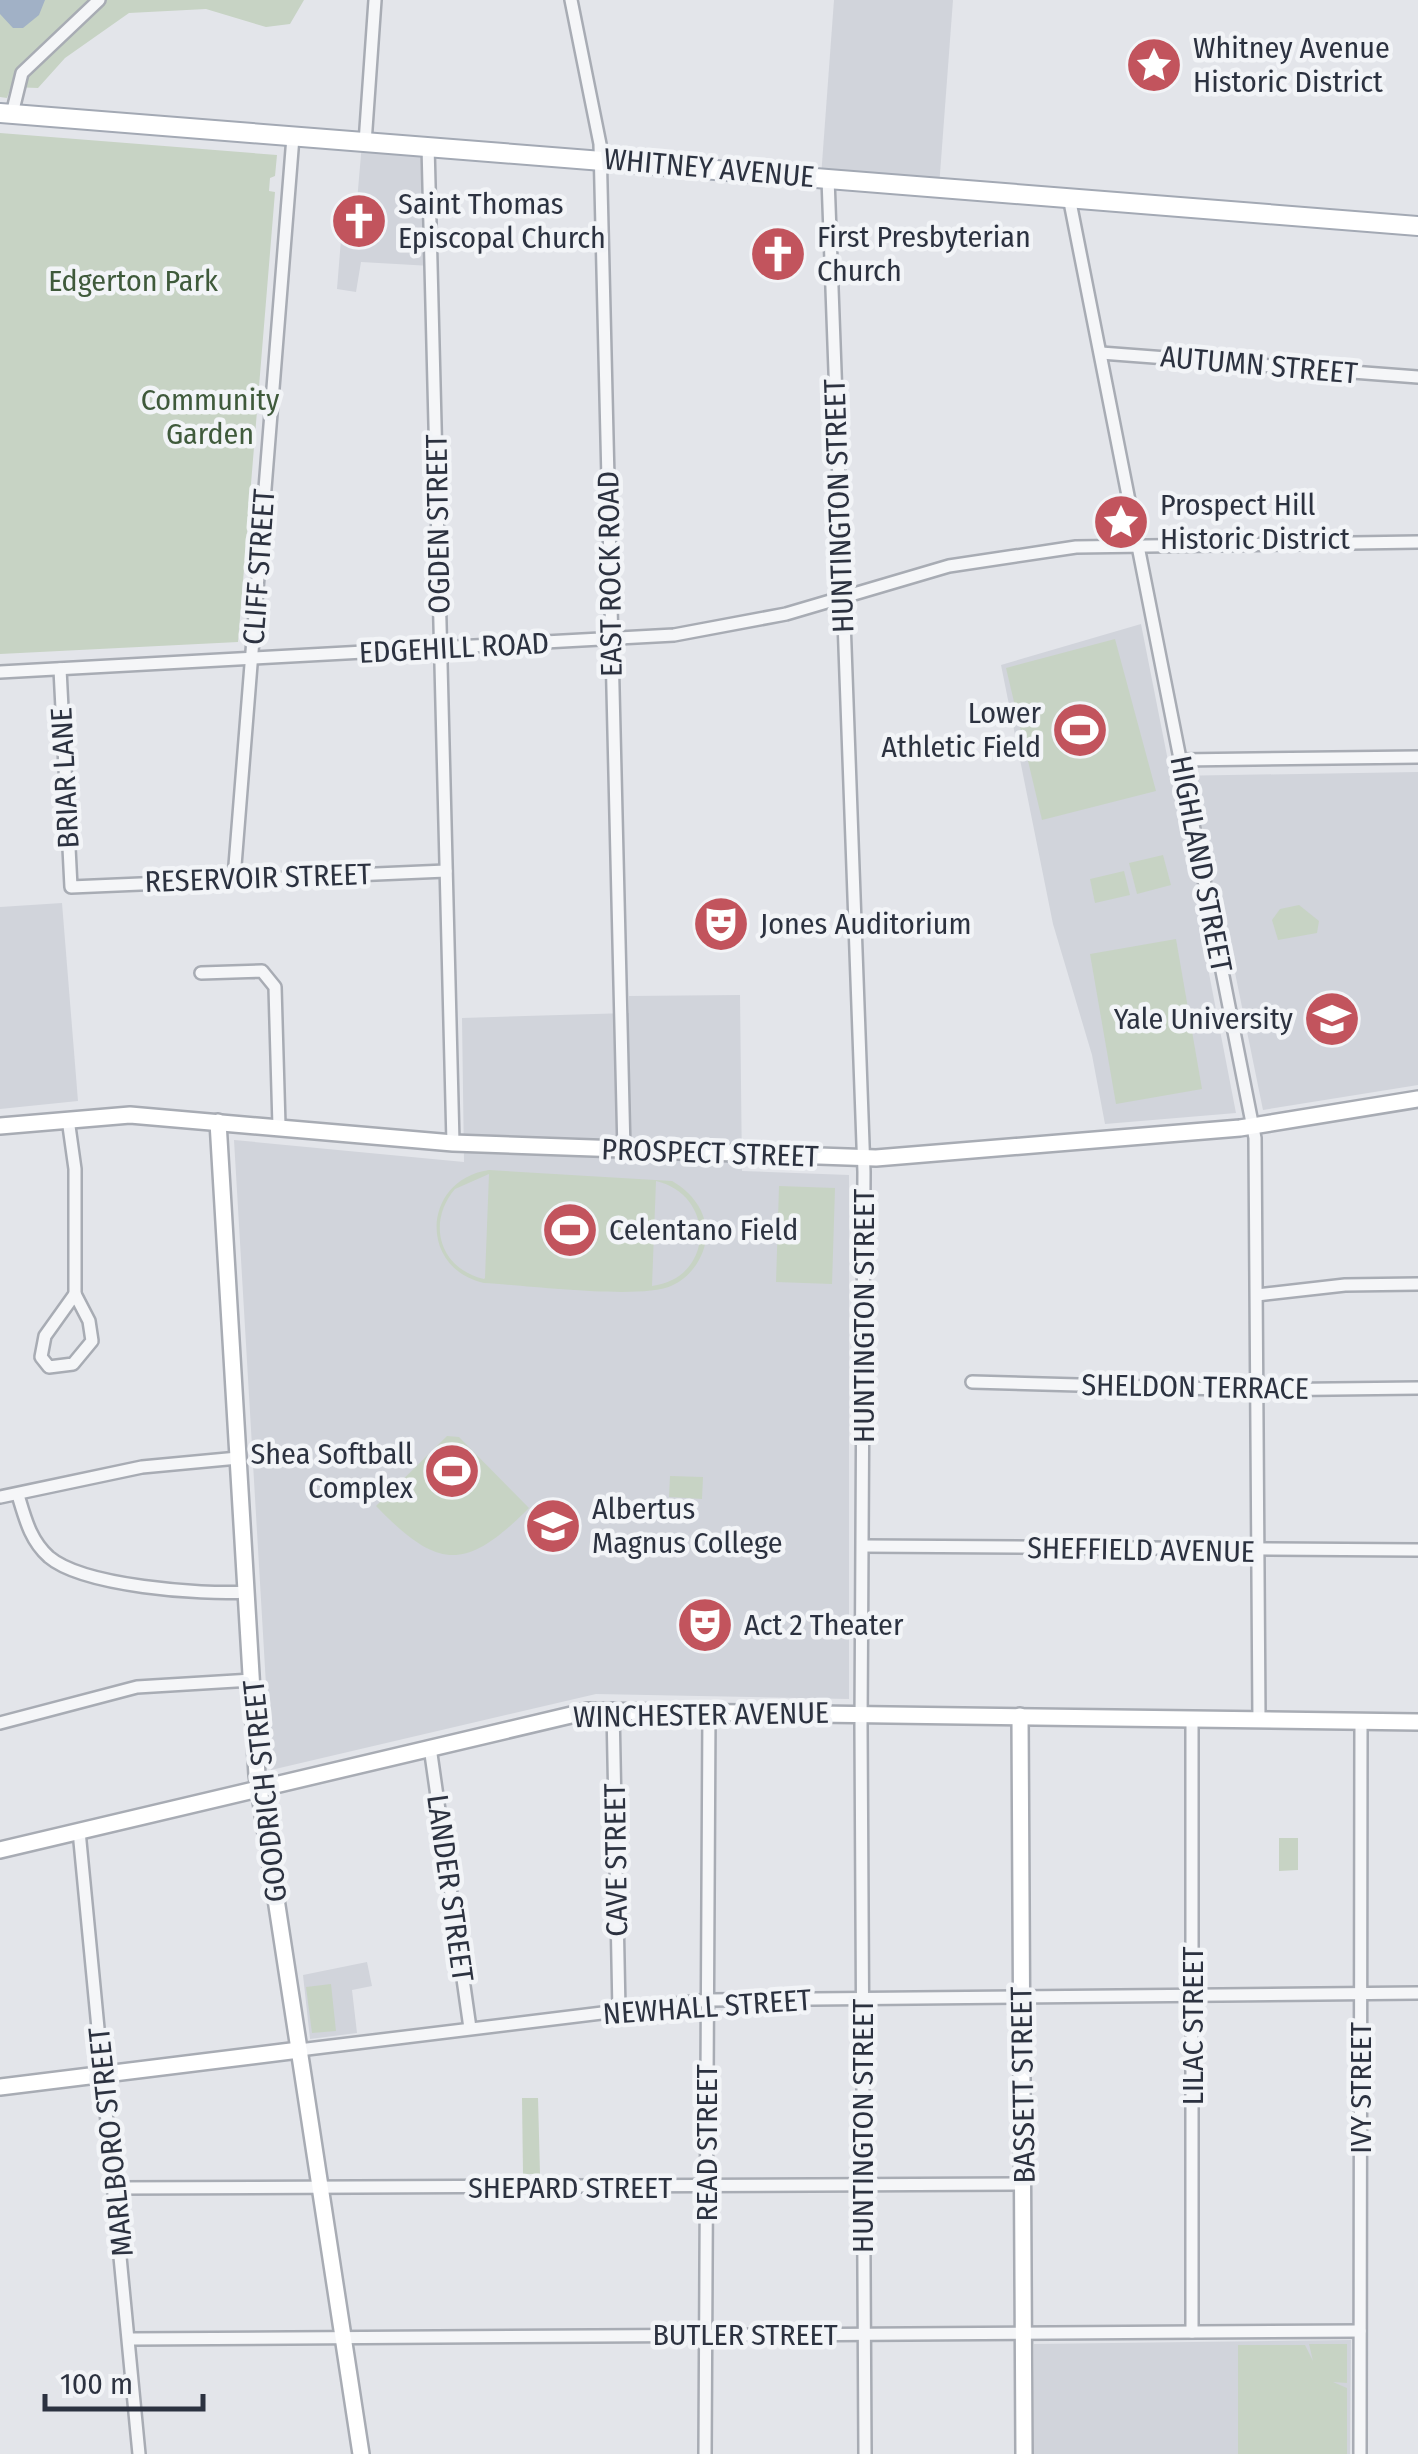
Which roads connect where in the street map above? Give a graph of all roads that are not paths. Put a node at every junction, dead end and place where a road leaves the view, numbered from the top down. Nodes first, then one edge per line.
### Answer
1 (99, 0) edge
2 (375, 0) edge
3 (571, 0) edge
4 (6, 113) edge
5 (293, 137) junction
6 (365, 143) junction
7 (428, 146) junction
8 (601, 158) junction
9 (828, 178) junction
10 (1069, 197) junction
11 (1418, 226) edge
12 (1101, 353) junction
13 (1418, 377) edge
14 (1418, 542) edge
15 (1138, 545) junction
16 (842, 596) junction
17 (612, 640) junction
18 (441, 649) junction
19 (252, 659) junction
20 (60, 669) junction
21 (0, 672) edge
22 (1418, 757) edge
23 (1181, 760) junction
24 (446, 871) junction
25 (234, 878) junction
26 (71, 887) joint
27 (202, 973) dead end
28 (1418, 1099) edge
29 (68, 1120) junction
30 (218, 1122) junction
31 (1252, 1125) junction
32 (0, 1126) edge
33 (279, 1126) junction
34 (453, 1144) junction
35 (624, 1150) junction
36 (863, 1158) junction
37 (1418, 1284) edge
38 (74, 1294) junction
39 (1257, 1296) junction
40 (972, 1382) dead end
41 (1418, 1388) edge
42 (1257, 1390) junction
43 (238, 1458) junction
44 (18, 1495) junction
45 (0, 1497) edge
46 (863, 1546) junction
47 (1418, 1550) edge
48 (1258, 1552) junction
49 (246, 1592) junction
50 (252, 1680) junction
51 (613, 1709) junction
52 (709, 1711) junction
53 (862, 1714) junction
54 (1020, 1716) junction
55 (1192, 1719) junction
56 (1259, 1720) junction
57 (1361, 1721) junction
58 (0, 1722) edge
59 (1418, 1722) edge
60 (430, 1747) junction
61 (259, 1788) junction
62 (79, 1831) junction
63 (0, 1850) edge
64 (1418, 1993) edge
65 (1361, 1994) junction
66 (1193, 1995) junction
67 (1022, 1997) junction
68 (862, 1998) junction
69 (708, 2000) junction
70 (619, 2012) junction
71 (470, 2028) junction
72 (299, 2050) junction
73 (104, 2074) junction
74 (0, 2088) edge
75 (1024, 2184) junction
76 (863, 2185) junction
77 (706, 2187) junction
78 (116, 2188) junction
79 (321, 2189) junction
80 (1192, 2332) junction
81 (1360, 2332) junction
82 (865, 2334) junction
83 (1024, 2335) junction
84 (705, 2336) junction
85 (342, 2337) junction
86 (130, 2340) junction
87 (139, 2454) edge
88 (361, 2454) edge
89 (705, 2454) edge
90 (865, 2454) edge
91 (1024, 2454) edge
92 (1360, 2454) edge

1 - 4 street
2 - 6 street
3 - 8 street, EAST ROCK ROAD
4 - 5 main road, WHITNEY AVENUE
5 - 6 main road, WHITNEY AVENUE
5 - 19 street, CLIFF STREET
6 - 7 main road, WHITNEY AVENUE
7 - 8 main road, WHITNEY AVENUE
7 - 18 street, OGDEN STREET
8 - 9 main road, WHITNEY AVENUE
8 - 17 street, EAST ROCK ROAD
9 - 10 main road, WHITNEY AVENUE
9 - 16 street, HUNTINGTON STREET
10 - 11 main road, WHITNEY AVENUE
10 - 12 street, HIGHLAND STREET
12 - 13 street, AUTUMN STREET
12 - 15 street, HIGHLAND STREET
14 - 15 street, EDGEHILL ROAD
15 - 16 street, EDGEHILL ROAD
15 - 23 street, HIGHLAND STREET
16 - 17 street, EDGEHILL ROAD
16 - 36 street, HUNTINGTON STREET
17 - 18 street, EDGEHILL ROAD
17 - 35 street, EAST ROCK ROAD
18 - 19 street, EDGEHILL ROAD
18 - 24 street, OGDEN STREET
19 - 20 street, EDGEHILL ROAD
19 - 25 street, CLIFF STREET
20 - 21 street, EDGEHILL ROAD
20 - 26 street, BRIAR LANE
22 - 23 street
23 - 31 street, HIGHLAND STREET
24 - 25 street, RESERVOIR STREET
24 - 34 street, OGDEN STREET
25 - 26 street, RESERVOIR STREET
27 - 33 street
28 - 31 main road, PROSPECT STREET
29 - 30 main road, PROSPECT STREET
29 - 32 main road, PROSPECT STREET
29 - 38 street
30 - 33 main road, PROSPECT STREET
30 - 43 main road, GOODRICH STREET
31 - 36 main road, PROSPECT STREET
31 - 39 street, HIGHLAND STREET
33 - 34 main road, PROSPECT STREET
34 - 35 main road, PROSPECT STREET
35 - 36 main road, PROSPECT STREET
36 - 46 street, HUNTINGTON STREET
37 - 39 street
38 - 38 street
39 - 42 street, HIGHLAND STREET
40 - 42 street, SHELDON TERRACE
41 - 42 street, SHELDON TERRACE
42 - 48 street, HIGHLAND STREET
43 - 44 street
43 - 49 main road, GOODRICH STREET
44 - 45 street
44 - 49 street
46 - 48 street, SHEFFIELD AVENUE
46 - 53 street, HUNTINGTON STREET
47 - 48 street, SHEFFIELD AVENUE
48 - 56 street, HIGHLAND STREET
49 - 50 main road, GOODRICH STREET
50 - 58 street
50 - 61 main road, GOODRICH STREET
51 - 52 main road, WINCHESTER AVENUE
51 - 60 main road, WINCHESTER AVENUE
51 - 70 street, CAVE STREET
52 - 53 main road, WINCHESTER AVENUE
52 - 69 street, READ STREET
53 - 54 main road, WINCHESTER AVENUE
53 - 68 street, HUNTINGTON STREET
54 - 55 main road, WINCHESTER AVENUE
54 - 67 main road, BASSETT STREET
55 - 56 main road, WINCHESTER AVENUE
55 - 66 street, LILAC STREET
56 - 57 main road, WINCHESTER AVENUE
57 - 59 main road, WINCHESTER AVENUE
57 - 65 street, IVY STREET
60 - 61 main road, WINCHESTER AVENUE
60 - 71 street, LANDER STREET
61 - 62 main road, WINCHESTER AVENUE
61 - 72 main road, GOODRICH STREET
62 - 63 main road, WINCHESTER AVENUE
62 - 73 street, MARLBORO STREET
64 - 65 street, NEWHALL STREET
65 - 66 street, NEWHALL STREET
65 - 81 street, IVY STREET
66 - 67 street, NEWHALL STREET
66 - 80 street, LILAC STREET
67 - 68 street, NEWHALL STREET
67 - 75 main road, BASSETT STREET
68 - 69 street, NEWHALL STREET
68 - 76 street, HUNTINGTON STREET
69 - 70 street, NEWHALL STREET
69 - 77 street, READ STREET
70 - 71 street, NEWHALL STREET
71 - 72 street, NEWHALL STREET
72 - 73 main road, NEWHALL STREET
72 - 79 main road, GOODRICH STREET
73 - 74 main road, NEWHALL STREET
73 - 78 street, MARLBORO STREET
75 - 76 street, SHEPARD STREET
75 - 83 main road, BASSETT STREET
76 - 77 street, SHEPARD STREET
76 - 82 street, HUNTINGTON STREET
77 - 79 street, SHEPARD STREET
77 - 84 street, READ STREET
78 - 79 street, SHEPARD STREET
78 - 86 street, MARLBORO STREET
79 - 85 main road, GOODRICH STREET
80 - 81 street, BUTLER STREET
80 - 83 street, BUTLER STREET
81 - 92 street, IVY STREET
82 - 83 street, BUTLER STREET
82 - 84 street, BUTLER STREET
82 - 90 street, HUNTINGTON STREET
83 - 91 main road, BASSETT STREET
84 - 85 street, BUTLER STREET
84 - 89 street, READ STREET
85 - 86 street, BUTLER STREET
85 - 88 main road, GOODRICH STREET
86 - 87 street, MARLBORO STREET

